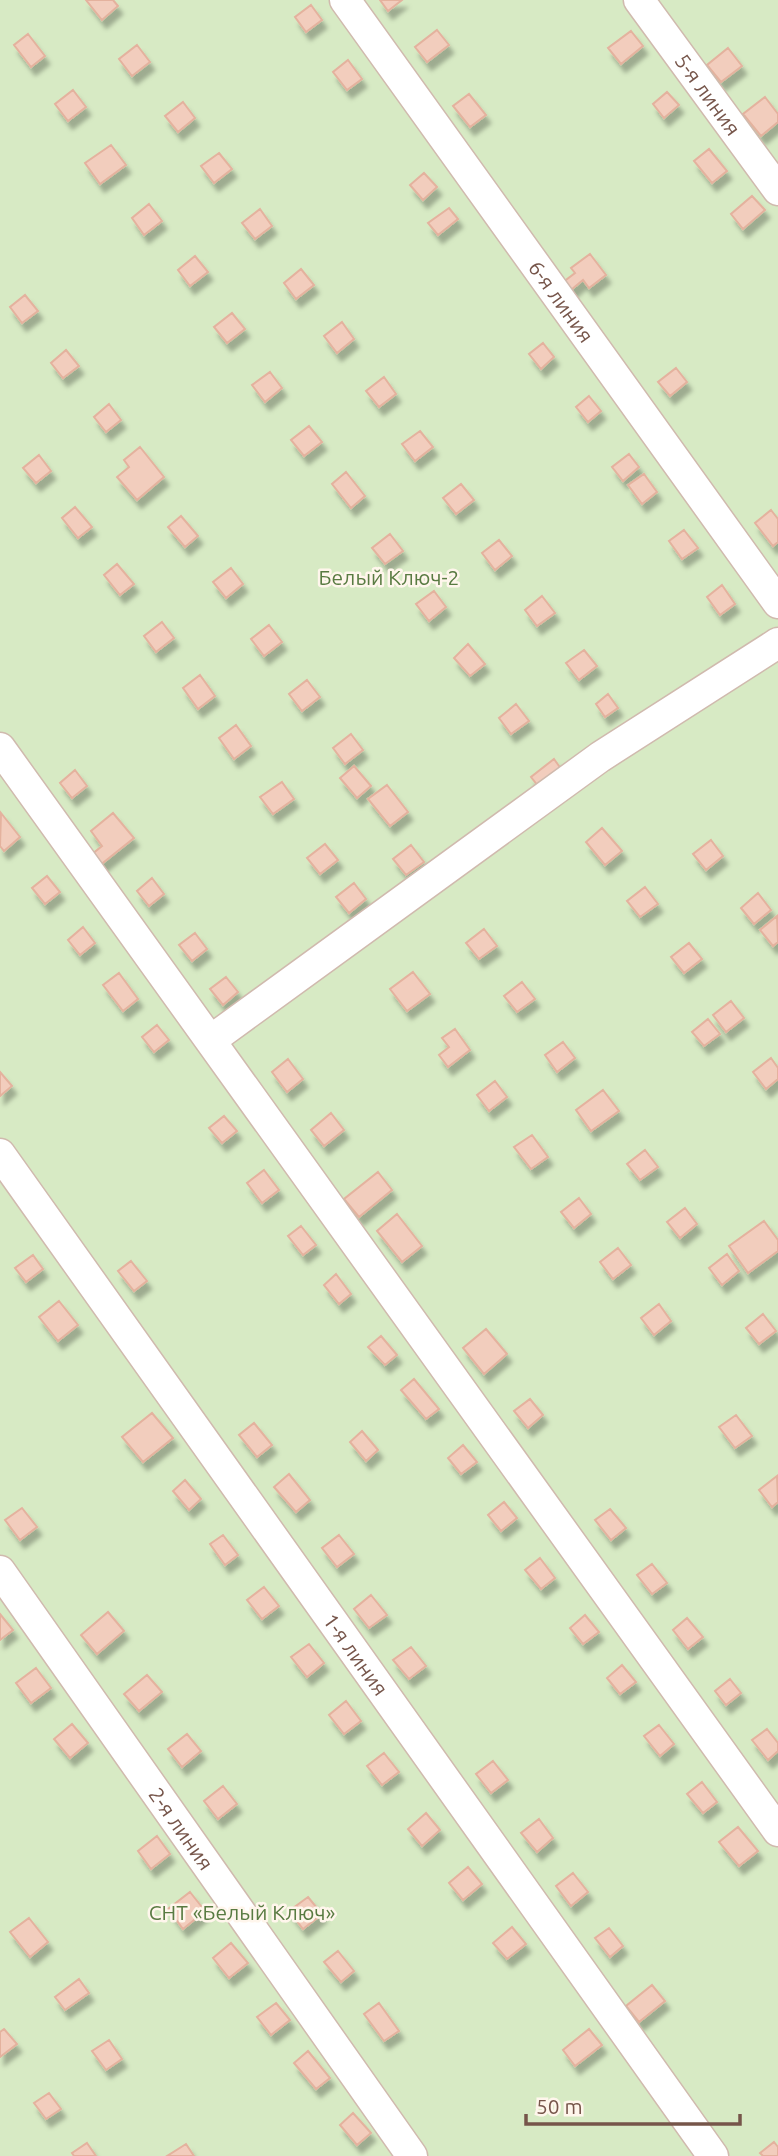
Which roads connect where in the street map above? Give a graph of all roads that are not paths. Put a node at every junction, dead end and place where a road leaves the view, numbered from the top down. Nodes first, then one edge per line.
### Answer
1 (345, 0) edge
2 (639, 0) edge
3 (778, 190) edge
4 (778, 603) edge
5 (778, 643) edge
6 (0, 748) edge
7 (211, 1040) junction
8 (0, 1154) edge
9 (9, 1186) edge
10 (0, 1571) edge
11 (778, 1831) edge
12 (412, 2156) edge
13 (713, 2156) edge

1 - 4 street, 6-я линия
2 - 3 street, 5-я линия
5 - 7 street
6 - 7 street
7 - 11 street
8 - 9 street, 1-я линия
9 - 13 street, 1-я линия
10 - 12 street, 2-я линия

